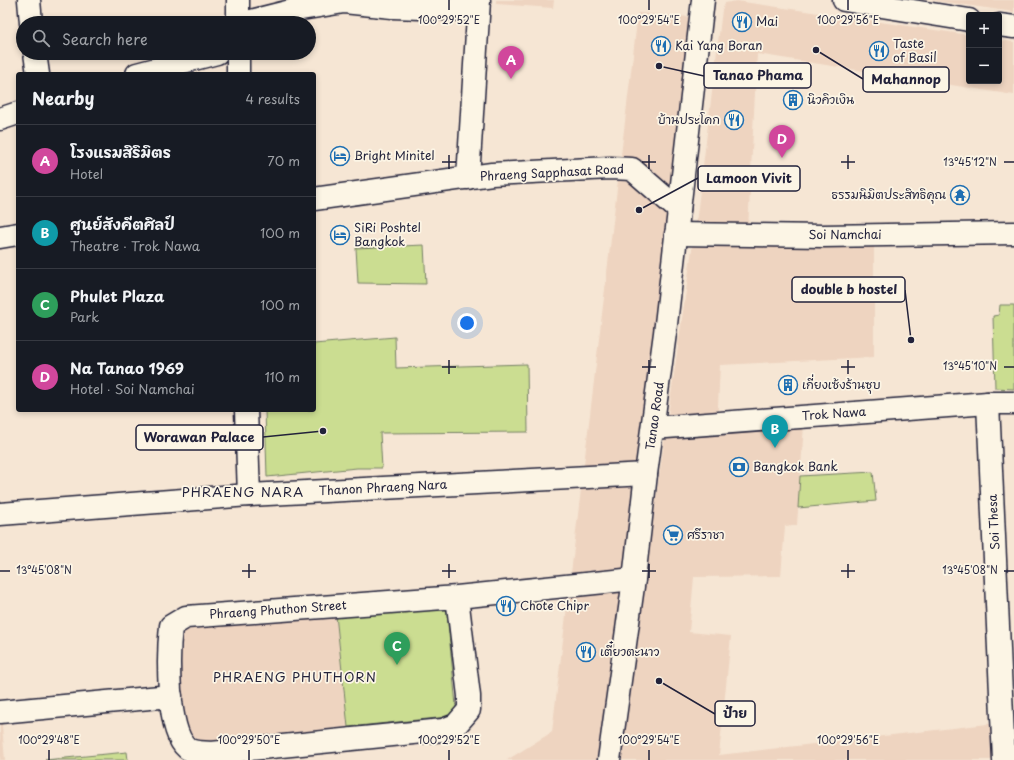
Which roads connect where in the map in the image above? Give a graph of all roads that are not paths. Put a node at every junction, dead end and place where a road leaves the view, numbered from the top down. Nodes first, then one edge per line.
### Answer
1 (29, 0) edge
2 (238, 0) edge
3 (703, 0) edge
4 (844, 0) edge
5 (479, 5) edge
6 (31, 16) edge
7 (238, 16) edge
8 (271, 16) edge
9 (966, 20) edge
10 (1002, 25) edge
11 (1014, 27) edge
12 (36, 60) edge
13 (190, 60) edge
14 (238, 60) edge
15 (38, 72) edge
16 (145, 72) edge
17 (238, 72) edge
18 (16, 114) edge
19 (0, 119) edge
20 (468, 178) junction
21 (316, 199) edge
22 (679, 210) junction
23 (1014, 233) edge
24 (16, 234) edge
25 (676, 234) junction
26 (0, 237) edge
27 (988, 403) junction
28 (1014, 403) edge
29 (246, 412) edge
30 (654, 428) junction
31 (646, 474) junction
32 (249, 495) junction
33 (0, 514) edge
34 (1005, 546) edge
35 (634, 579) junction
36 (457, 597) junction
37 (171, 696) junction
38 (0, 712) edge
39 (609, 760) edge
40 (1004, 760) edge

1 - 6 street
2 - 7 street
3 - 22 street, Tanao Road
4 - 9 street
5 - 8 street
5 - 20 street
10 - 11 street
12 - 15 street
13 - 16 street
14 - 17 street
18 - 19 street
20 - 21 street, Phraeng Sapphasat Road
20 - 22 street, Phraeng Sapphasat Road
22 - 25 street, Tanao Road
23 - 25 street, Soi Namchai
24 - 26 street
25 - 30 street, Tanao Road
27 - 28 street, Trok Nawa
27 - 30 street, Trok Nawa
27 - 34 street, Soi Thesa
29 - 32 street
30 - 31 street, Tanao Road
31 - 32 street, Thanon Phraeng Nara
31 - 35 street, Tanao Road
32 - 33 street, Thanon Phraeng Nara
34 - 40 street, Soi Thesa
35 - 36 street, Phraeng Phuthon Street
35 - 39 street, Tanao Road
36 - 37 street, Phraeng Phuthon Street
36 - 37 street, Phraeng Phuthon Street
37 - 38 street

